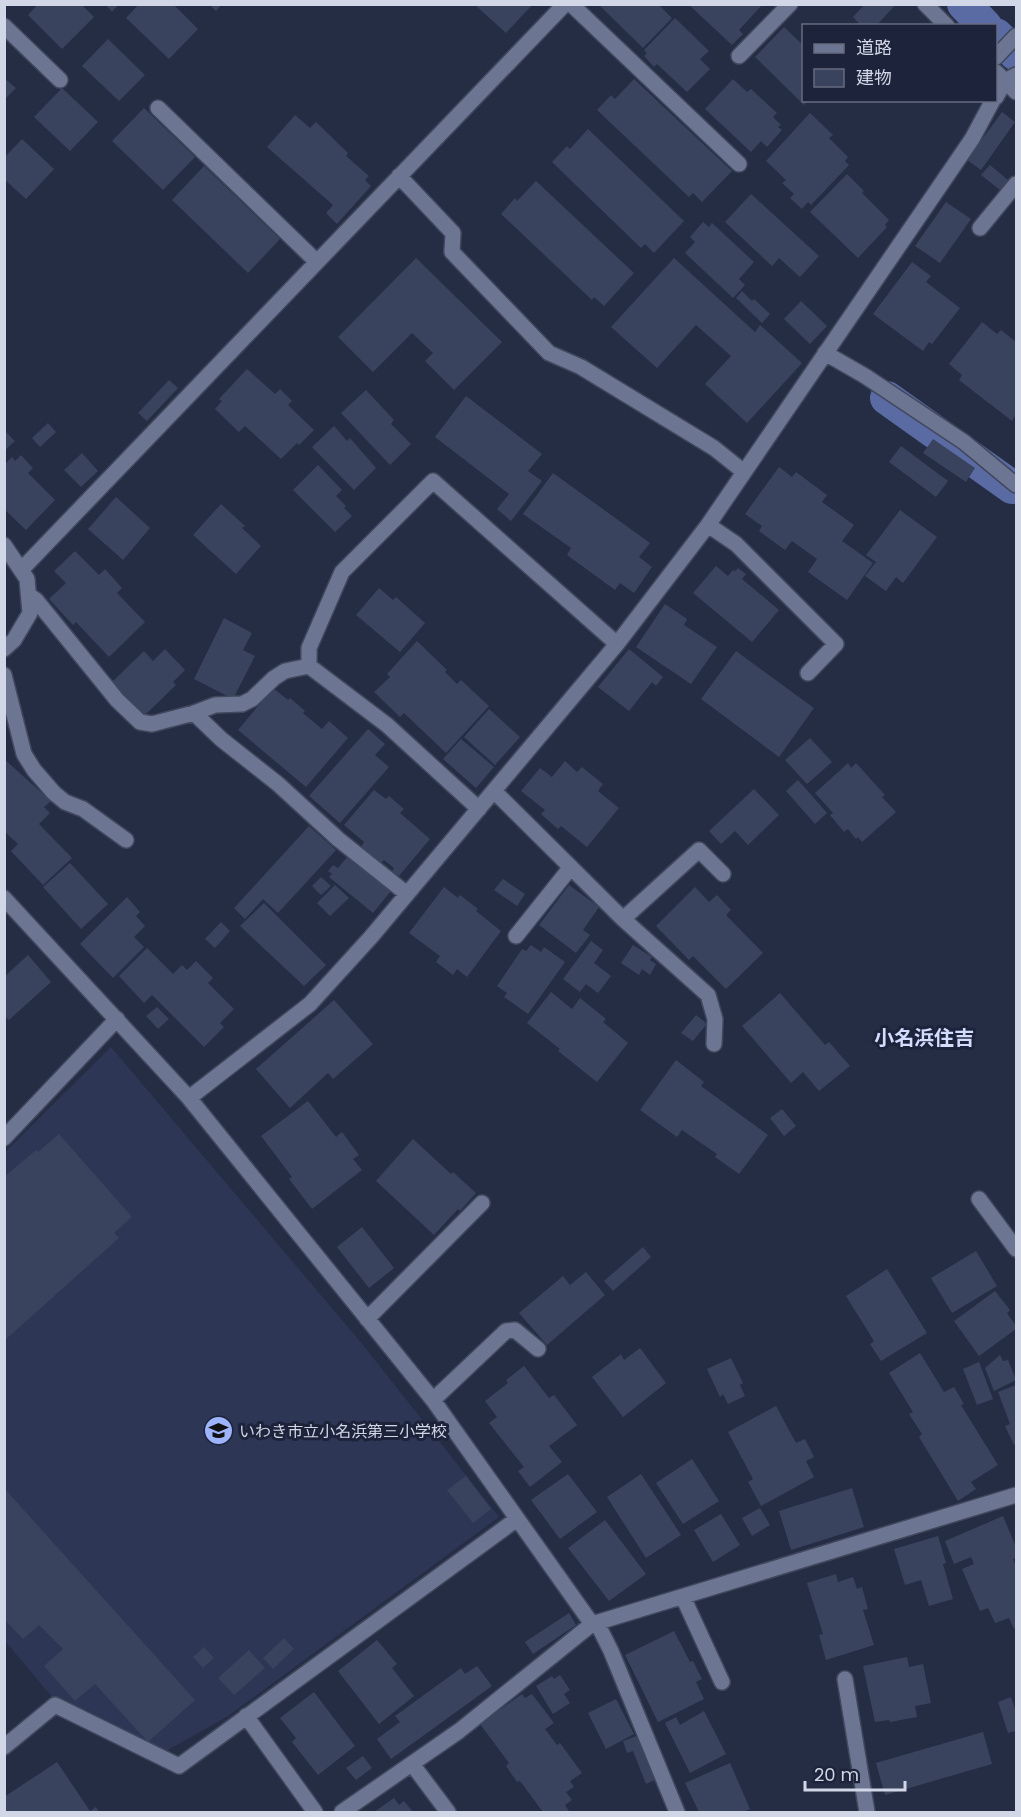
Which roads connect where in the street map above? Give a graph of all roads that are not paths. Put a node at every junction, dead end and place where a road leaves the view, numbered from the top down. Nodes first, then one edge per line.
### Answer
1 (565, 4) edge
2 (571, 4) edge
3 (790, 4) edge
4 (926, 4) edge
5 (945, 24) edge
6 (4, 26) edge
7 (1017, 36) edge
8 (739, 56) dead end
9 (997, 56) edge
10 (1006, 76) edge
11 (60, 80) dead end
12 (1017, 92) edge
13 (997, 93) edge
14 (992, 102) edge
15 (158, 108) dead end
16 (739, 164) dead end
17 (399, 176) junction
18 (1017, 184) edge
19 (980, 228) dead end
20 (317, 262) junction
21 (825, 353) junction
22 (744, 472) junction
23 (1017, 485) edge
24 (708, 525) junction
25 (4, 545) edge
26 (22, 570) junction
27 (29, 595) junction
28 (617, 644) junction
29 (4, 649) edge
30 (309, 666) junction
31 (808, 673) dead end
32 (4, 675) edge
33 (194, 713) junction
34 (495, 791) junction
35 (479, 808) junction
36 (126, 840) dead end
37 (571, 867) junction
38 (723, 874) dead end
39 (407, 894) junction
40 (4, 898) edge
41 (623, 919) junction
42 (516, 936) dead end
43 (117, 1020) junction
44 (714, 1044) dead end
45 (189, 1098) junction
46 (4, 1138) edge
47 (979, 1199) dead end
48 (482, 1203) dead end
49 (1017, 1249) edge
50 (367, 1319) junction
51 (538, 1349) dead end
52 (433, 1400) junction
53 (1017, 1495) edge
54 (517, 1519) junction
55 (683, 1597) junction
56 (595, 1623) junction
57 (845, 1679) dead end
58 (722, 1682) dead end
59 (246, 1716) junction
60 (4, 1747) edge
61 (412, 1764) junction
62 (315, 1812) edge
63 (342, 1812) edge
64 (448, 1812) edge
65 (677, 1812) edge
66 (867, 1812) edge

1 - 17 street
2 - 16 street
3 - 8 street
4 - 5 street
6 - 11 street
7 - 9 street
10 - 12 street
10 - 13 street
14 - 21 street
15 - 20 street
17 - 20 street
17 - 22 street
18 - 19 street
20 - 26 street
21 - 22 street
21 - 23 street
22 - 24 street
24 - 28 street
24 - 31 street
25 - 26 street
26 - 27 street
27 - 29 street
27 - 33 street
28 - 30 street
28 - 34 street
30 - 33 street
30 - 35 street
32 - 36 street
33 - 39 street
34 - 35 street
34 - 37 street
35 - 39 street
37 - 41 street
37 - 42 street
38 - 41 street
39 - 45 street
40 - 43 street
41 - 44 street
43 - 45 street
43 - 46 street
45 - 50 street
47 - 49 street
48 - 50 street
50 - 52 street
51 - 52 street
52 - 54 street
53 - 55 street
54 - 56 street
54 - 59 street
55 - 56 street
55 - 58 street
56 - 61 street
56 - 65 street
57 - 66 street
59 - 60 street
59 - 62 street
61 - 63 street
61 - 64 street

